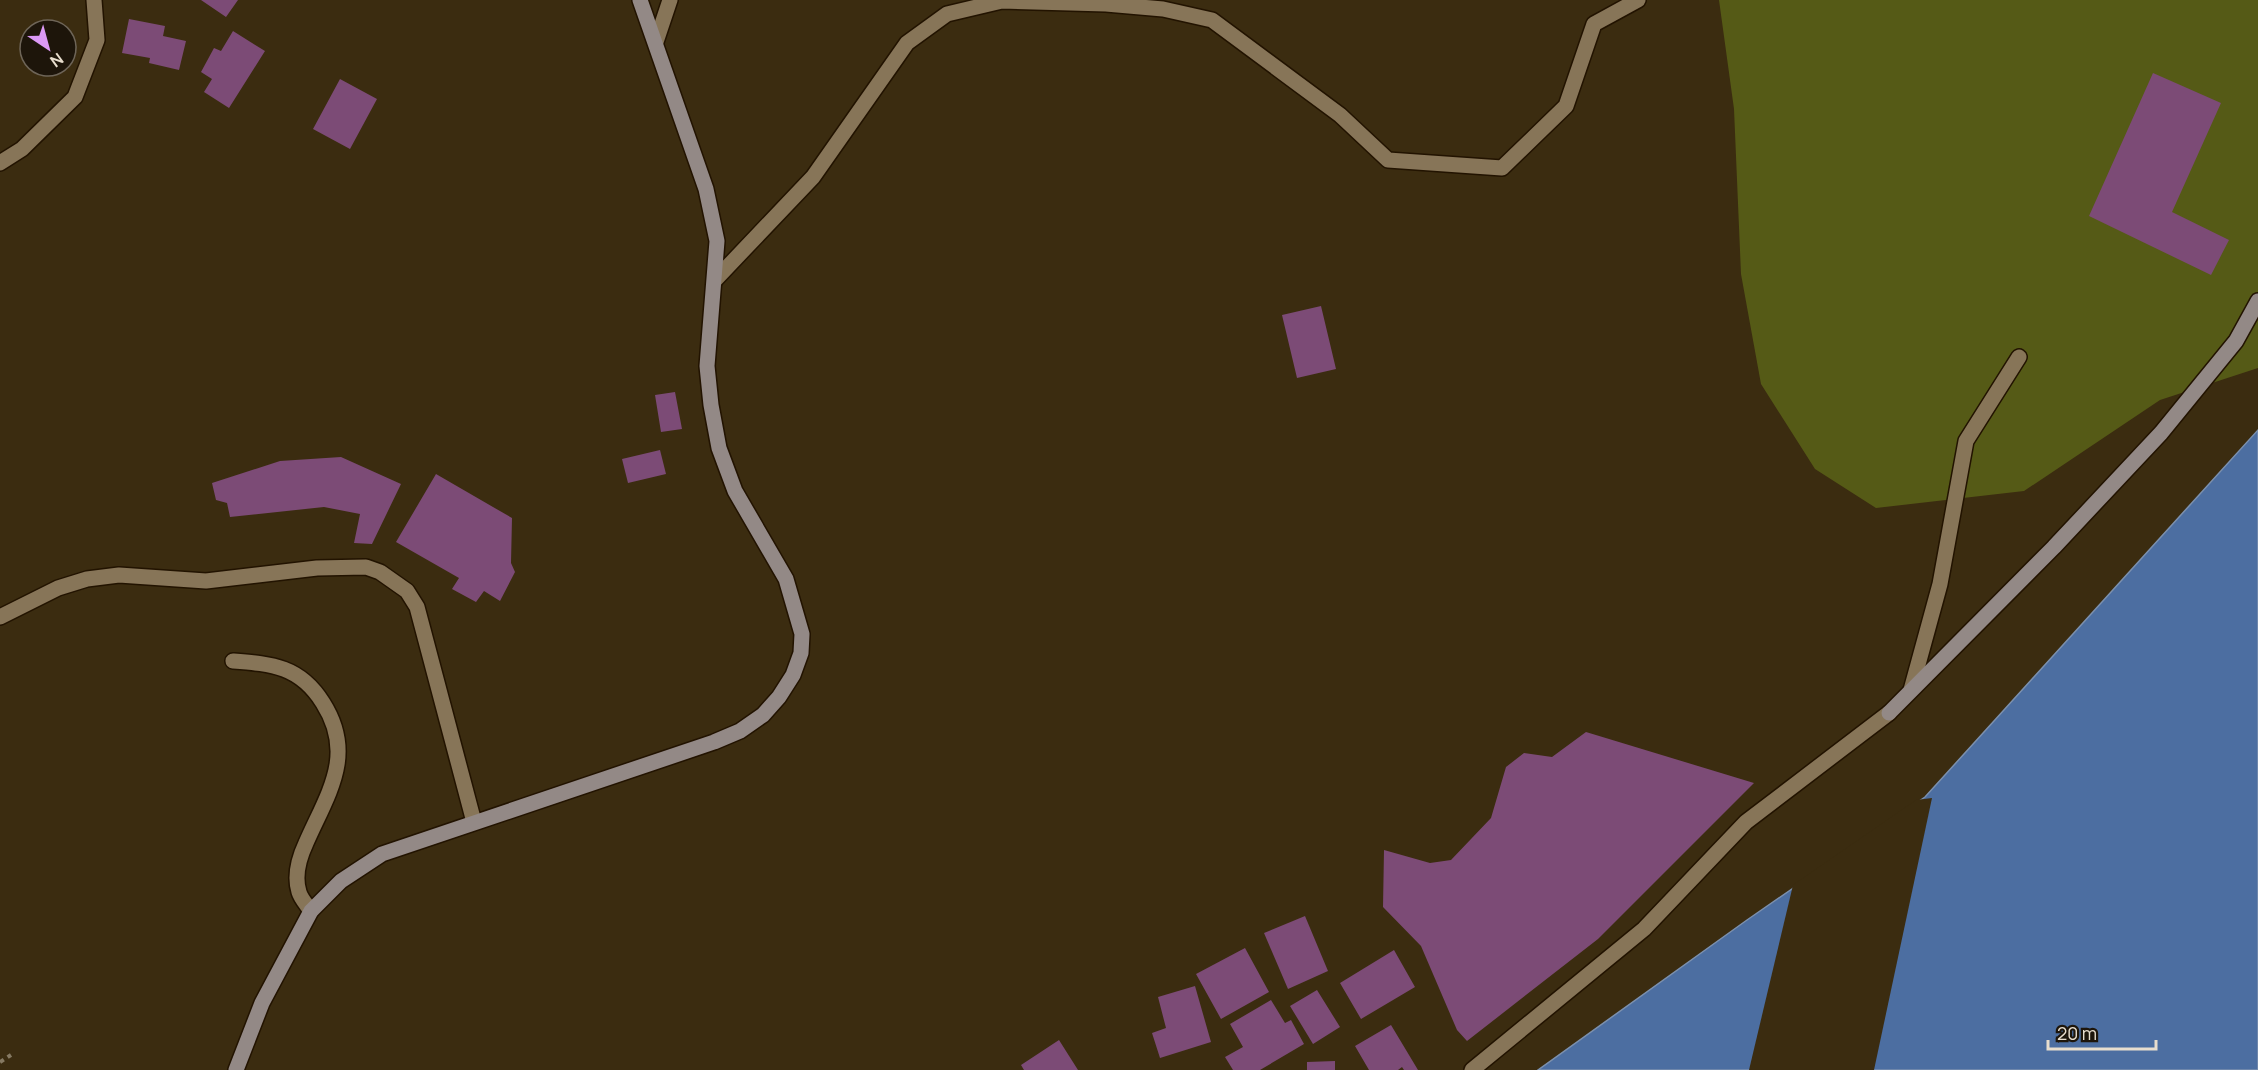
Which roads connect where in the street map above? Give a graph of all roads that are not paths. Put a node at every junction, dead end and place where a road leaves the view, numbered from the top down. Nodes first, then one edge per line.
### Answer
1 (94, 0) edge
2 (640, 0) edge
3 (670, 0) edge
4 (1638, 0) edge
5 (656, 42) junction
6 (0, 163) edge
7 (715, 280) junction
8 (2258, 301) edge
9 (2019, 357) dead end
10 (0, 617) edge
11 (233, 661) dead end
12 (1911, 690) junction
13 (474, 822) junction
14 (311, 911) junction
15 (236, 1070) edge
16 (1472, 1070) edge

1 - 6 street
2 - 5 street
3 - 5 street
4 - 7 street
5 - 7 street
7 - 13 street
8 - 12 street
9 - 12 street
10 - 13 street
11 - 14 street
12 - 16 street
13 - 14 street
14 - 15 street

